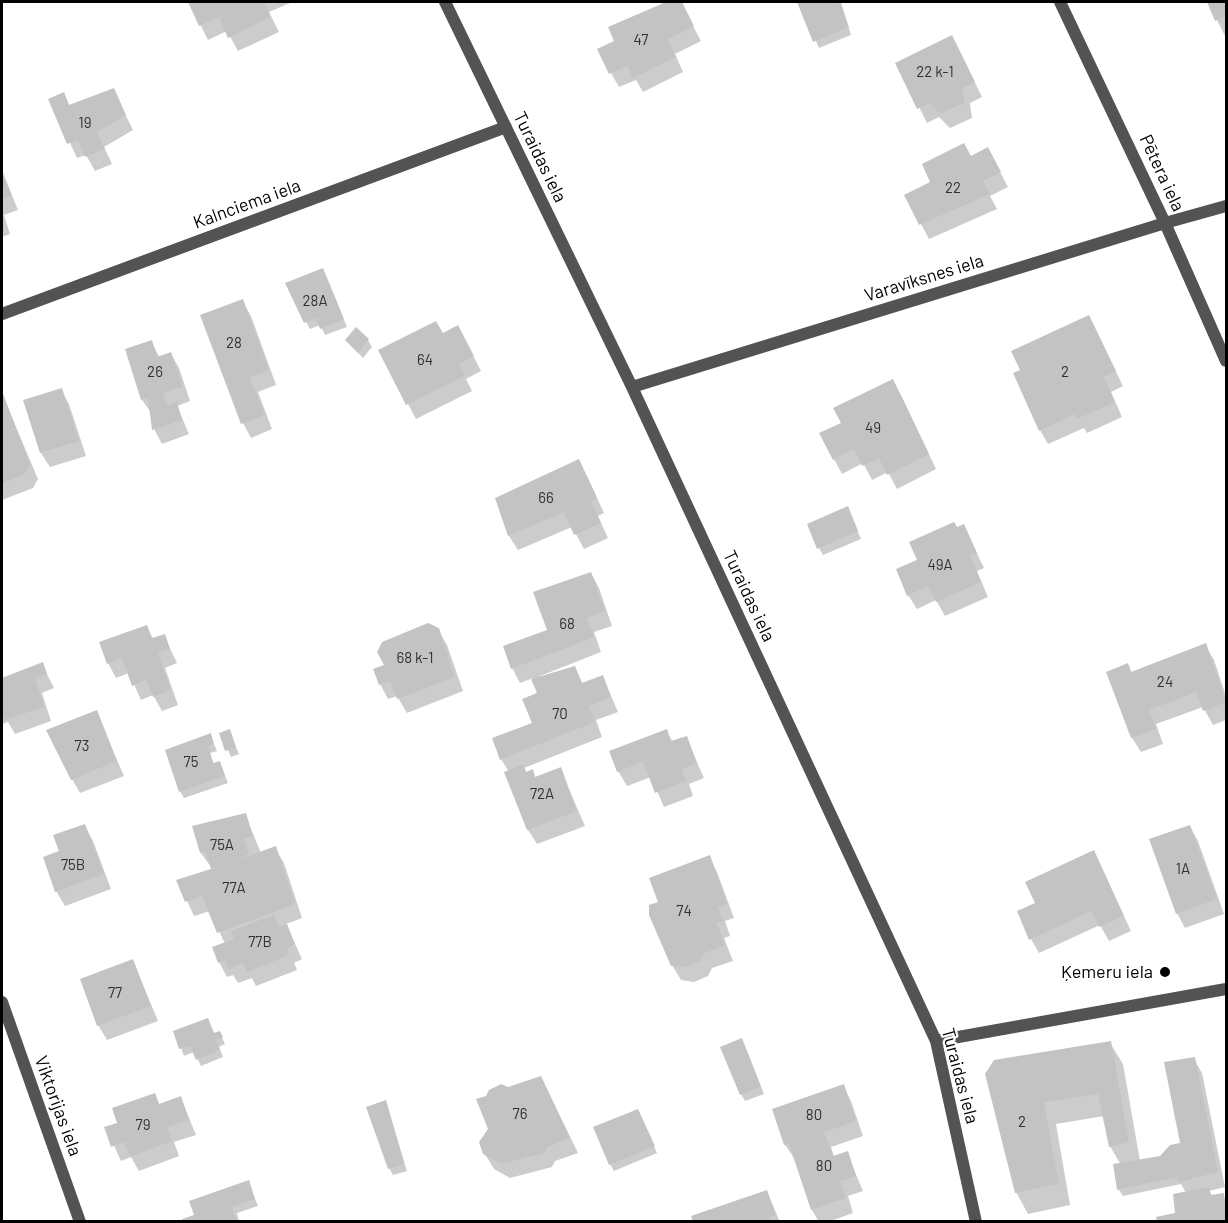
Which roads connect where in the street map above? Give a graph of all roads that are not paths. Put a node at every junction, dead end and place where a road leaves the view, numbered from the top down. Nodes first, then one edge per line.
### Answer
1 (445, 2) edge
2 (1060, 2) edge
3 (506, 127) junction
4 (1227, 206) edge
5 (1166, 223) junction
6 (2, 314) edge
7 (1227, 361) edge
8 (632, 387) junction
9 (1227, 989) edge
10 (2, 1002) edge
11 (936, 1041) junction
12 (80, 1221) edge
13 (976, 1221) edge

1 - 3 street, Turaidas iela
2 - 5 street, Pētera iela
3 - 6 street, Kalnciema iela
3 - 8 street, Turaidas iela
4 - 5 street, Varavīksnes iela
5 - 7 street, Pētera iela
5 - 8 street, Varavīksnes iela
8 - 11 street, Turaidas iela
9 - 11 street
10 - 12 street, Viktorijas iela
11 - 13 street, Turaidas iela

